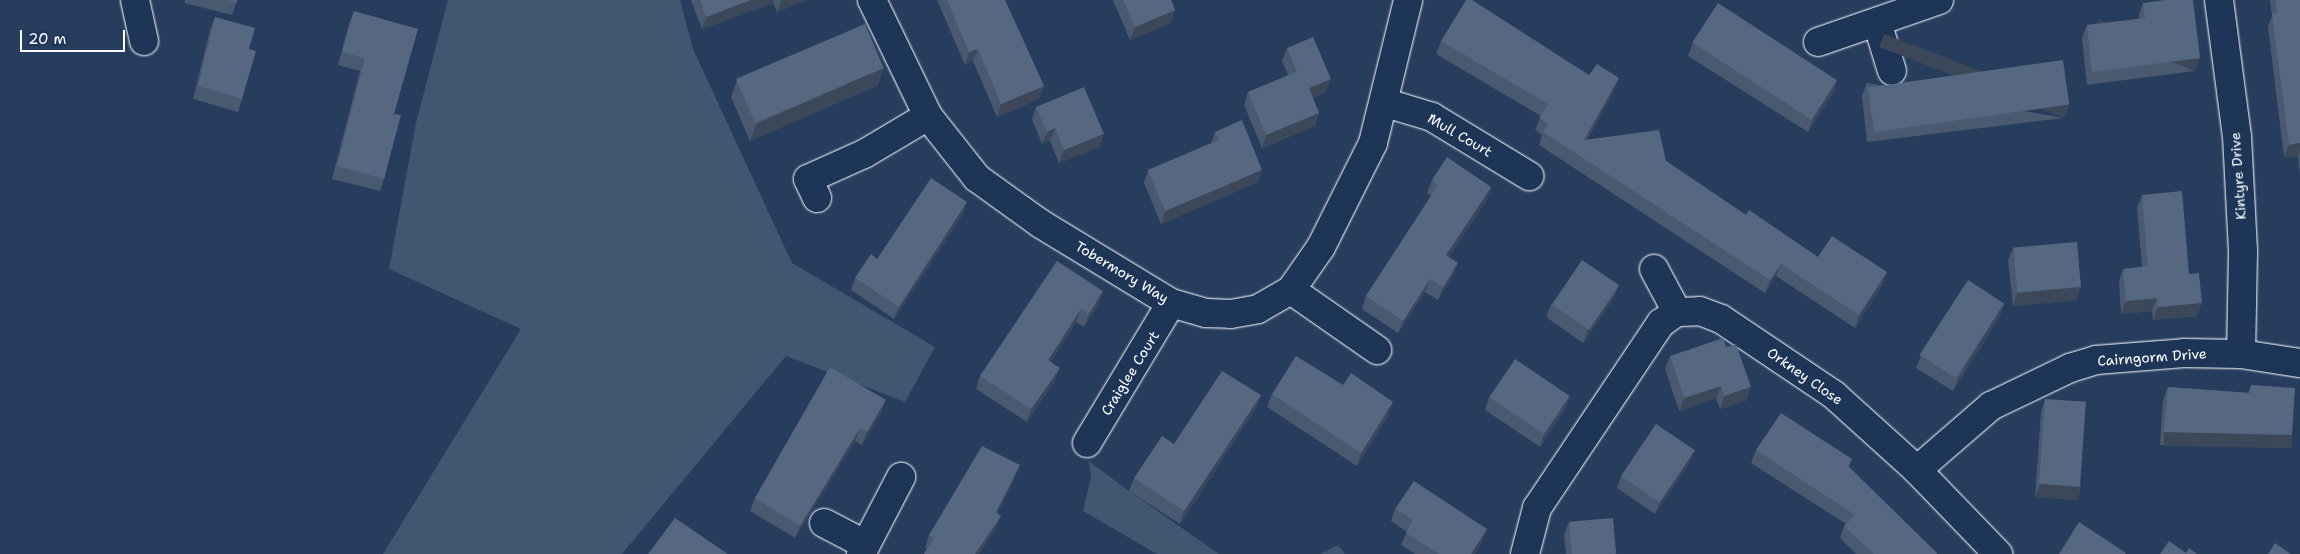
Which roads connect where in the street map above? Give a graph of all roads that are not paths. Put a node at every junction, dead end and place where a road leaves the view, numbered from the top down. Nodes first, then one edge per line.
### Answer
1 (135, 0) edge
2 (872, 0) edge
3 (1408, 0) edge
4 (1939, 0) edge
5 (2219, 0) edge
6 (1877, 22) junction
7 (144, 40) dead end
8 (1818, 42) dead end
9 (1892, 71) dead end
10 (1386, 104) junction
11 (928, 116) junction
12 (1529, 176) dead end
13 (817, 198) dead end
14 (1654, 269) dead end
15 (1291, 290) junction
16 (1171, 302) junction
17 (1677, 312) junction
18 (1377, 350) dead end
19 (2241, 354) junction
20 (2300, 362) edge
21 (1087, 443) dead end
22 (1917, 470) junction
23 (901, 477) dead end
24 (824, 523) dead end
25 (863, 549) edge
26 (1525, 554) edge
27 (1998, 554) edge

1 - 7 street
2 - 11 street, Tobermory Way
3 - 10 street, Tobermory Way
4 - 6 street
5 - 19 street, Kintyre Drive
6 - 8 street
6 - 9 street
10 - 12 street, Mull Court
10 - 15 street, Tobermory Way
11 - 13 street
11 - 16 street, Tobermory Way
14 - 17 street
15 - 16 street, Tobermory Way
15 - 18 street
16 - 21 street, Craiglee Court
17 - 22 street, Orkney Close
17 - 26 street
19 - 20 street, Cairngorm Drive
19 - 22 street, Cairngorm Drive
22 - 27 street, Orkney Close
23 - 25 street
24 - 25 street

